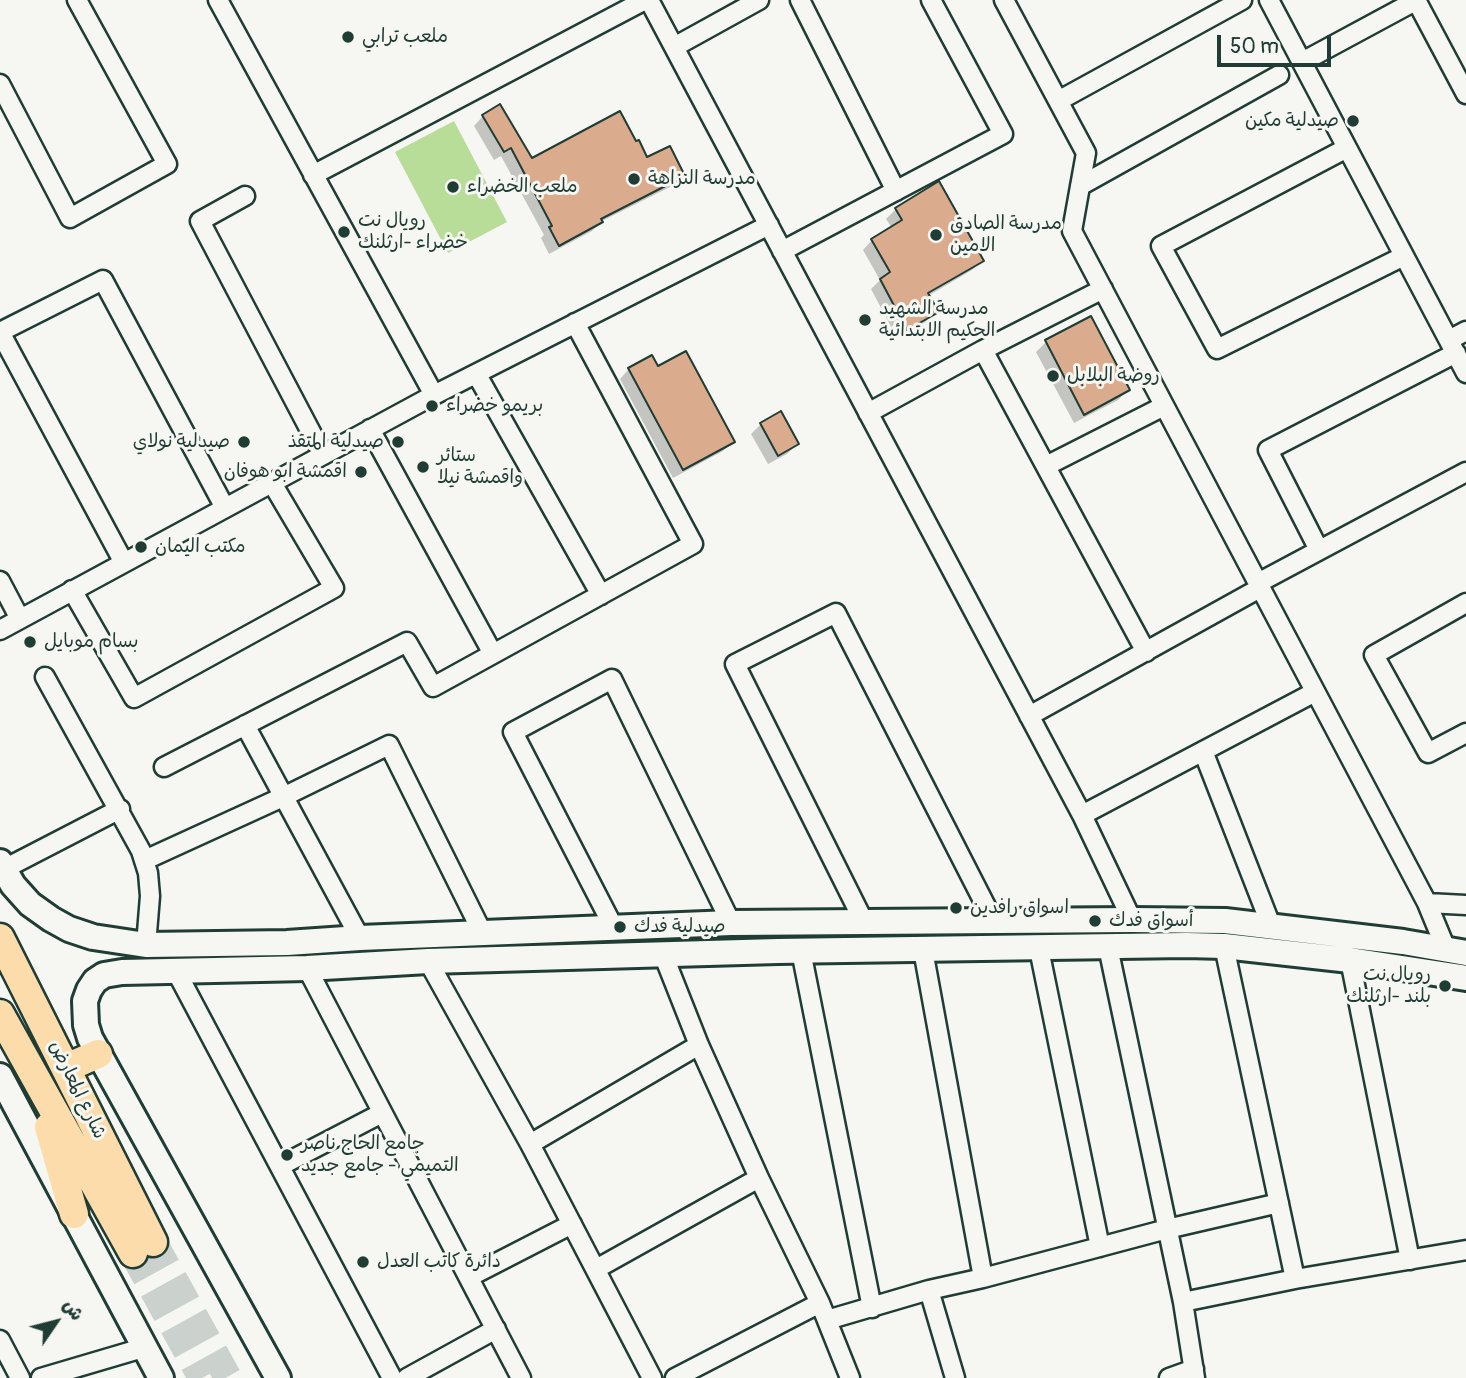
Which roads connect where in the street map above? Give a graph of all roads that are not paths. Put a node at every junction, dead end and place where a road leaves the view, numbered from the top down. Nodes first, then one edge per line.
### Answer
1 (78, 0) edge
2 (218, 0) edge
3 (647, 0) edge
4 (759, 0) edge
5 (800, 0) edge
6 (931, 0) edge
7 (1004, 0) edge
8 (1242, 0) edge
9 (1269, 0) edge
10 (1417, 0) edge
11 (674, 47) junction
12 (1301, 62) junction
13 (1279, 75) dead end
14 (0, 84) edge
15 (1466, 94) edge
16 (1058, 101) junction
17 (1347, 148) junction
18 (313, 175) junction
19 (1080, 186) junction
20 (896, 191) junction
21 (245, 197) dead end
22 (769, 225) junction
23 (782, 251) junction
24 (1404, 256) junction
25 (1102, 289) junction
26 (575, 323) junction
27 (1466, 331) edge
28 (0, 332) edge
29 (1452, 346) junction
30 (983, 350) junction
31 (1466, 373) edge
32 (477, 375) junction
33 (434, 395) junction
34 (1164, 406) junction
35 (868, 413) junction
36 (370, 429) junction
37 (323, 455) junction
38 (1046, 466) junction
39 (1466, 472) edge
40 (272, 483) junction
41 (225, 508) junction
42 (1319, 550) junction
43 (123, 561) junction
44 (0, 581) edge
45 (1259, 586) junction
46 (72, 590) junction
47 (601, 595) junction
48 (1466, 603) edge
49 (20, 619) junction
50 (0, 630) edge
51 (1146, 652) junction
52 (493, 654) junction
53 (45, 677) dead end
54 (1315, 692) junction
55 (1029, 716) junction
56 (245, 726) junction
57 (1466, 733) edge
58 (1203, 751) junction
59 (164, 767) dead end
60 (285, 796) junction
61 (120, 809) junction
62 (1082, 815) junction
63 (145, 860) junction
64 (2, 866) edge
65 (1427, 903) junction
66 (1466, 905) edge
67 (863, 920) junction
68 (993, 920) junction
69 (1132, 920) junction
70 (731, 923) junction
71 (777, 923) junction
72 (614, 928) junction
73 (1272, 928) junction
74 (483, 934) junction
75 (0, 938) edge
76 (360, 938) junction
77 (190, 944) junction
78 (146, 945) junction
79 (1224, 946) junction
80 (1108, 947) junction
81 (1039, 949) junction
82 (923, 950) junction
83 (789, 951) junction
84 (663, 954) junction
85 (428, 961) junction
86 (1350, 961) junction
87 (307, 968) junction
88 (1462, 968) edge
89 (183, 971) junction
90 (0, 1014) edge
91 (699, 1045) junction
92 (98, 1054) junction
93 (66, 1068) junction
94 (0, 1076) edge
95 (36, 1081) junction
96 (382, 1113) junction
97 (137, 1124) junction
98 (530, 1144) junction
99 (280, 1166) junction
100 (759, 1178) junction
101 (1279, 1203) junction
102 (74, 1214) junction
103 (572, 1224) junction
104 (1167, 1229) junction
105 (1100, 1247) junction
106 (1466, 1250) edge
107 (1410, 1260) junction
108 (596, 1269) junction
109 (469, 1277) junction
110 (984, 1278) junction
111 (1295, 1279) junction
112 (929, 1290) junction
113 (1183, 1302) junction
114 (820, 1303) junction
115 (872, 1308) junction
116 (827, 1320) junction
117 (496, 1329) junction
118 (0, 1340) edge
119 (152, 1367) edge
120 (1195, 1373) edge
121 (20, 1378) edge
122 (41, 1378) edge
123 (259, 1378) edge
124 (278, 1378) edge
125 (392, 1378) edge
126 (407, 1378) edge
127 (521, 1378) edge
128 (652, 1378) edge
129 (675, 1378) edge
130 (850, 1378) edge
131 (955, 1378) edge
132 (1169, 1378) edge

1 - 14 street
2 - 18 street
3 - 11 street
3 - 18 street
4 - 11 street
5 - 20 street
6 - 20 street
7 - 16 street
8 - 16 street
9 - 12 street
10 - 12 street
10 - 15 street
11 - 22 street
12 - 17 street
13 - 19 street
16 - 19 street
17 - 24 street
17 - 24 street
18 - 33 street
19 - 25 street
20 - 23 street
21 - 37 street
22 - 23 street
22 - 26 street
23 - 35 street
24 - 29 street
25 - 30 street
25 - 34 street
26 - 32 street
26 - 47 street
27 - 29 street
28 - 41 street
28 - 43 street
29 - 31 street
29 - 42 street
30 - 35 street
30 - 38 street
32 - 33 street
32 - 47 street
33 - 36 street
34 - 38 street
34 - 45 street
35 - 55 street
36 - 37 street
36 - 52 street
37 - 40 street
38 - 51 street
39 - 42 street
40 - 41 street
40 - 46 street
41 - 43 street
42 - 45 street
43 - 46 street
44 - 49 street
45 - 51 street
45 - 54 street
46 - 49 street
47 - 52 street
48 - 57 street
49 - 50 street
51 - 55 street
52 - 56 street
53 - 61 street
54 - 58 street
54 - 65 street
55 - 62 street
56 - 59 street
56 - 60 street
58 - 62 street
58 - 73 street
60 - 63 street
60 - 74 street
60 - 76 street
61 - 63 street
61 - 64 street
62 - 69 street
63 - 78 street
64 - 78 main road
65 - 66 street
65 - 88 street
67 - 68 main road
67 - 68 street
67 - 71 main road
68 - 69 main road
69 - 73 main road
70 - 71 main road
70 - 72 main road
70 - 72 street
71 - 83 main road
72 - 74 main road
73 - 88 main road
74 - 76 main road
75 - 93 main road, شارع المعارض
76 - 77 main road
77 - 78 main road
77 - 89 main road
79 - 80 main road
79 - 86 main road
79 - 101 street
80 - 81 main road
80 - 104 street
81 - 82 main road
81 - 105 street
82 - 83 main road
82 - 110 street
83 - 84 main road
83 - 115 street
84 - 85 main road
84 - 91 street
85 - 87 main road
85 - 98 street
86 - 88 main road
86 - 107 street
87 - 89 main road
87 - 96 street
89 - 92 main road
89 - 99 street
90 - 95 main road, شارع المعارض
91 - 98 street
91 - 100 street
92 - 93 main road
92 - 97 main road
93 - 95 main road, شارع المعارض
94 - 102 main road
95 - 102 main road
96 - 99 street
96 - 109 street
97 - 123 main road
97 - 124 main road
98 - 103 street
99 - 125 street
100 - 108 street
100 - 114 street
101 - 104 street
101 - 111 street
102 - 119 main road
103 - 108 street
103 - 109 street
104 - 105 street
104 - 113 street
105 - 110 street
106 - 107 street
107 - 111 street
108 - 128 street
109 - 117 street
110 - 112 street
111 - 113 street
112 - 115 street
112 - 131 street
113 - 120 street
114 - 116 street
114 - 129 street
115 - 116 street
116 - 130 street
117 - 126 street
117 - 127 street
118 - 121 street
119 - 122 street
120 - 132 street

